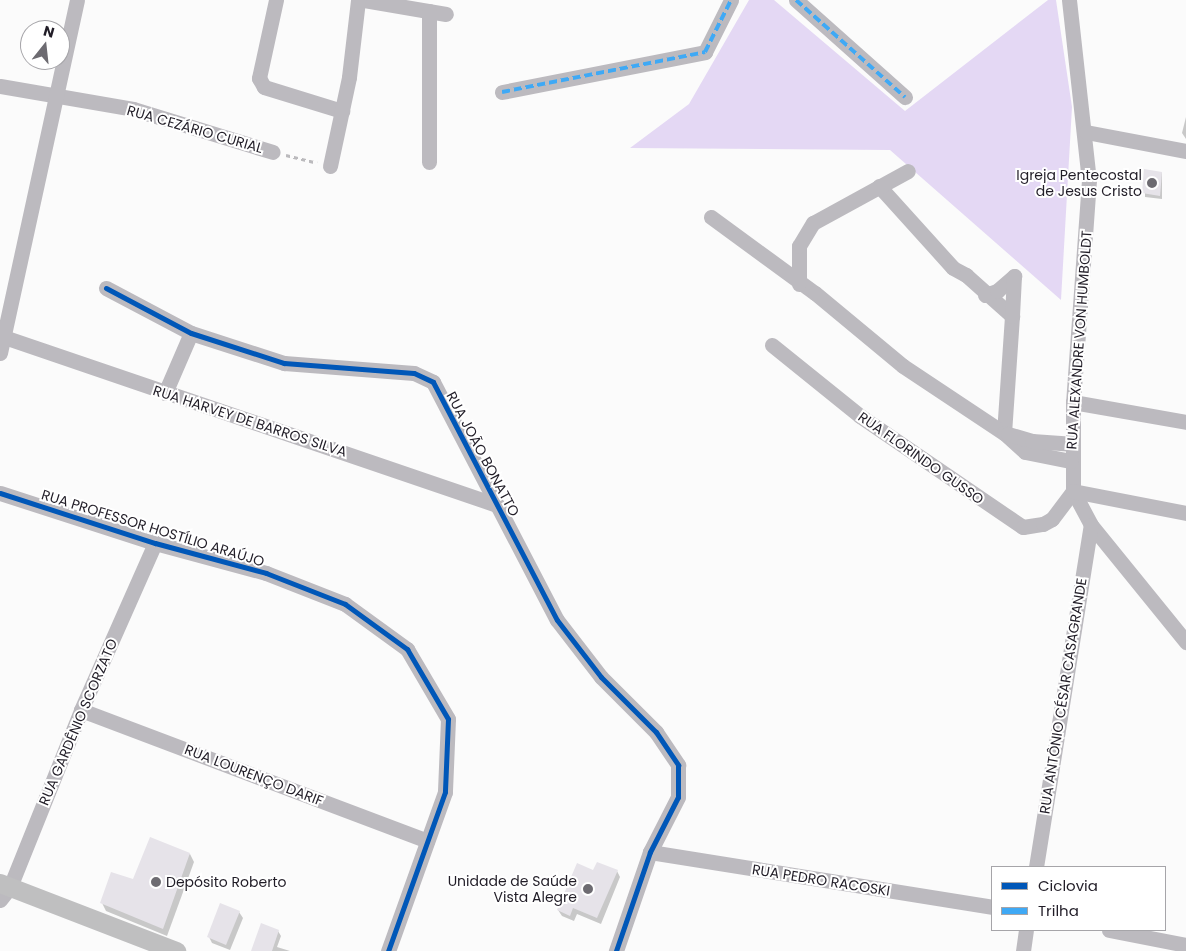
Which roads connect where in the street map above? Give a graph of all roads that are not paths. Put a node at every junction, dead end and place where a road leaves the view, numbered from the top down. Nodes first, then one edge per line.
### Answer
1 (77, 0) edge
2 (276, 0) edge
3 (358, 0) edge
4 (364, 0) edge
5 (731, 0) edge
6 (796, 0) edge
7 (1069, 0) edge
8 (429, 11) junction
9 (446, 14) dead end
10 (0, 86) edge
11 (502, 92) dead end
12 (55, 98) junction
13 (905, 98) dead end
14 (342, 111) junction
15 (1086, 132) junction
16 (1186, 151) edge
17 (273, 152) road end
18 (429, 162) dead end
19 (330, 166) road end
20 (908, 171) dead end
21 (879, 186) junction
22 (711, 217) dead end
23 (799, 284) junction
24 (106, 288) dead end
25 (985, 295) junction
26 (1012, 316) junction
27 (192, 333) junction
28 (4, 337) junction
29 (772, 345) dead end
30 (0, 353) edge
31 (164, 393) junction
32 (1072, 402) junction
33 (1186, 422) edge
34 (1004, 433) junction
35 (1071, 444) junction
36 (1071, 461) junction
37 (1073, 491) junction
38 (0, 493) edge
39 (497, 505) junction
40 (1186, 513) edge
41 (1091, 525) junction
42 (155, 543) junction
43 (1186, 642) edge
44 (82, 710) junction
45 (427, 841) junction
46 (650, 852) junction
47 (1036, 866) edge
48 (3, 890) edge
49 (991, 907) edge
50 (1026, 931) edge
51 (1114, 931) edge
52 (1186, 945) edge
53 (167, 949) edge
54 (388, 951) edge
55 (616, 951) edge
56 (1023, 951) edge

1 - 12 street
2 - 14 street
3 - 14 street
4 - 8 street
5 - 11 street
6 - 13 street
7 - 15 street, RUA ALEXANDRE VON HUMBOLDT
8 - 9 street
8 - 18 street
10 - 12 street, RUA CEZÁRIO CURIAL
12 - 17 street, RUA CEZÁRIO CURIAL
12 - 28 street
14 - 19 street
15 - 16 street
15 - 32 street, RUA ALEXANDRE VON HUMBOLDT
20 - 21 street
21 - 23 street
21 - 25 street
22 - 23 street
23 - 34 street
24 - 27 street, RUA JOÃO BONATTO
25 - 26 street
25 - 26 street
26 - 34 street
27 - 31 street
27 - 39 street, RUA JOÃO BONATTO
28 - 30 street
28 - 31 street, RUA HARVEY DE BARROS SILVA
29 - 37 street, RUA FLORINDO GUSSO
31 - 39 street, RUA HARVEY DE BARROS SILVA
32 - 33 street
32 - 35 street, RUA ALEXANDRE VON HUMBOLDT
34 - 35 street
34 - 36 street
35 - 36 street, RUA ALEXANDRE VON HUMBOLDT
36 - 37 street, RUA ALEXANDRE VON HUMBOLDT
37 - 40 street
37 - 41 street, RUA ALEXANDRE VON HUMBOLDT
38 - 42 street, RUA PROFESSOR HOSTÍLIO ARAÚJO
39 - 46 street, RUA JOÃO BONATTO
41 - 43 street, RUA ALEXANDRE VON HUMBOLDT
41 - 47 street, RUA ANTÔNIO CÉSAR CASAGRANDE
42 - 44 street, RUA GARDÊNIO SCORZATO
42 - 45 street, RUA PROFESSOR HOSTÍLIO ARAÚJO
44 - 45 street, RUA LOURENÇO DARIF
44 - 48 street, RUA GARDÊNIO SCORZATO
45 - 54 street, RUA PROFESSOR HOSTÍLIO ARAÚJO
46 - 49 street, RUA PEDRO RACOSKI
46 - 55 street
48 - 53 main road
50 - 56 street
51 - 52 street

